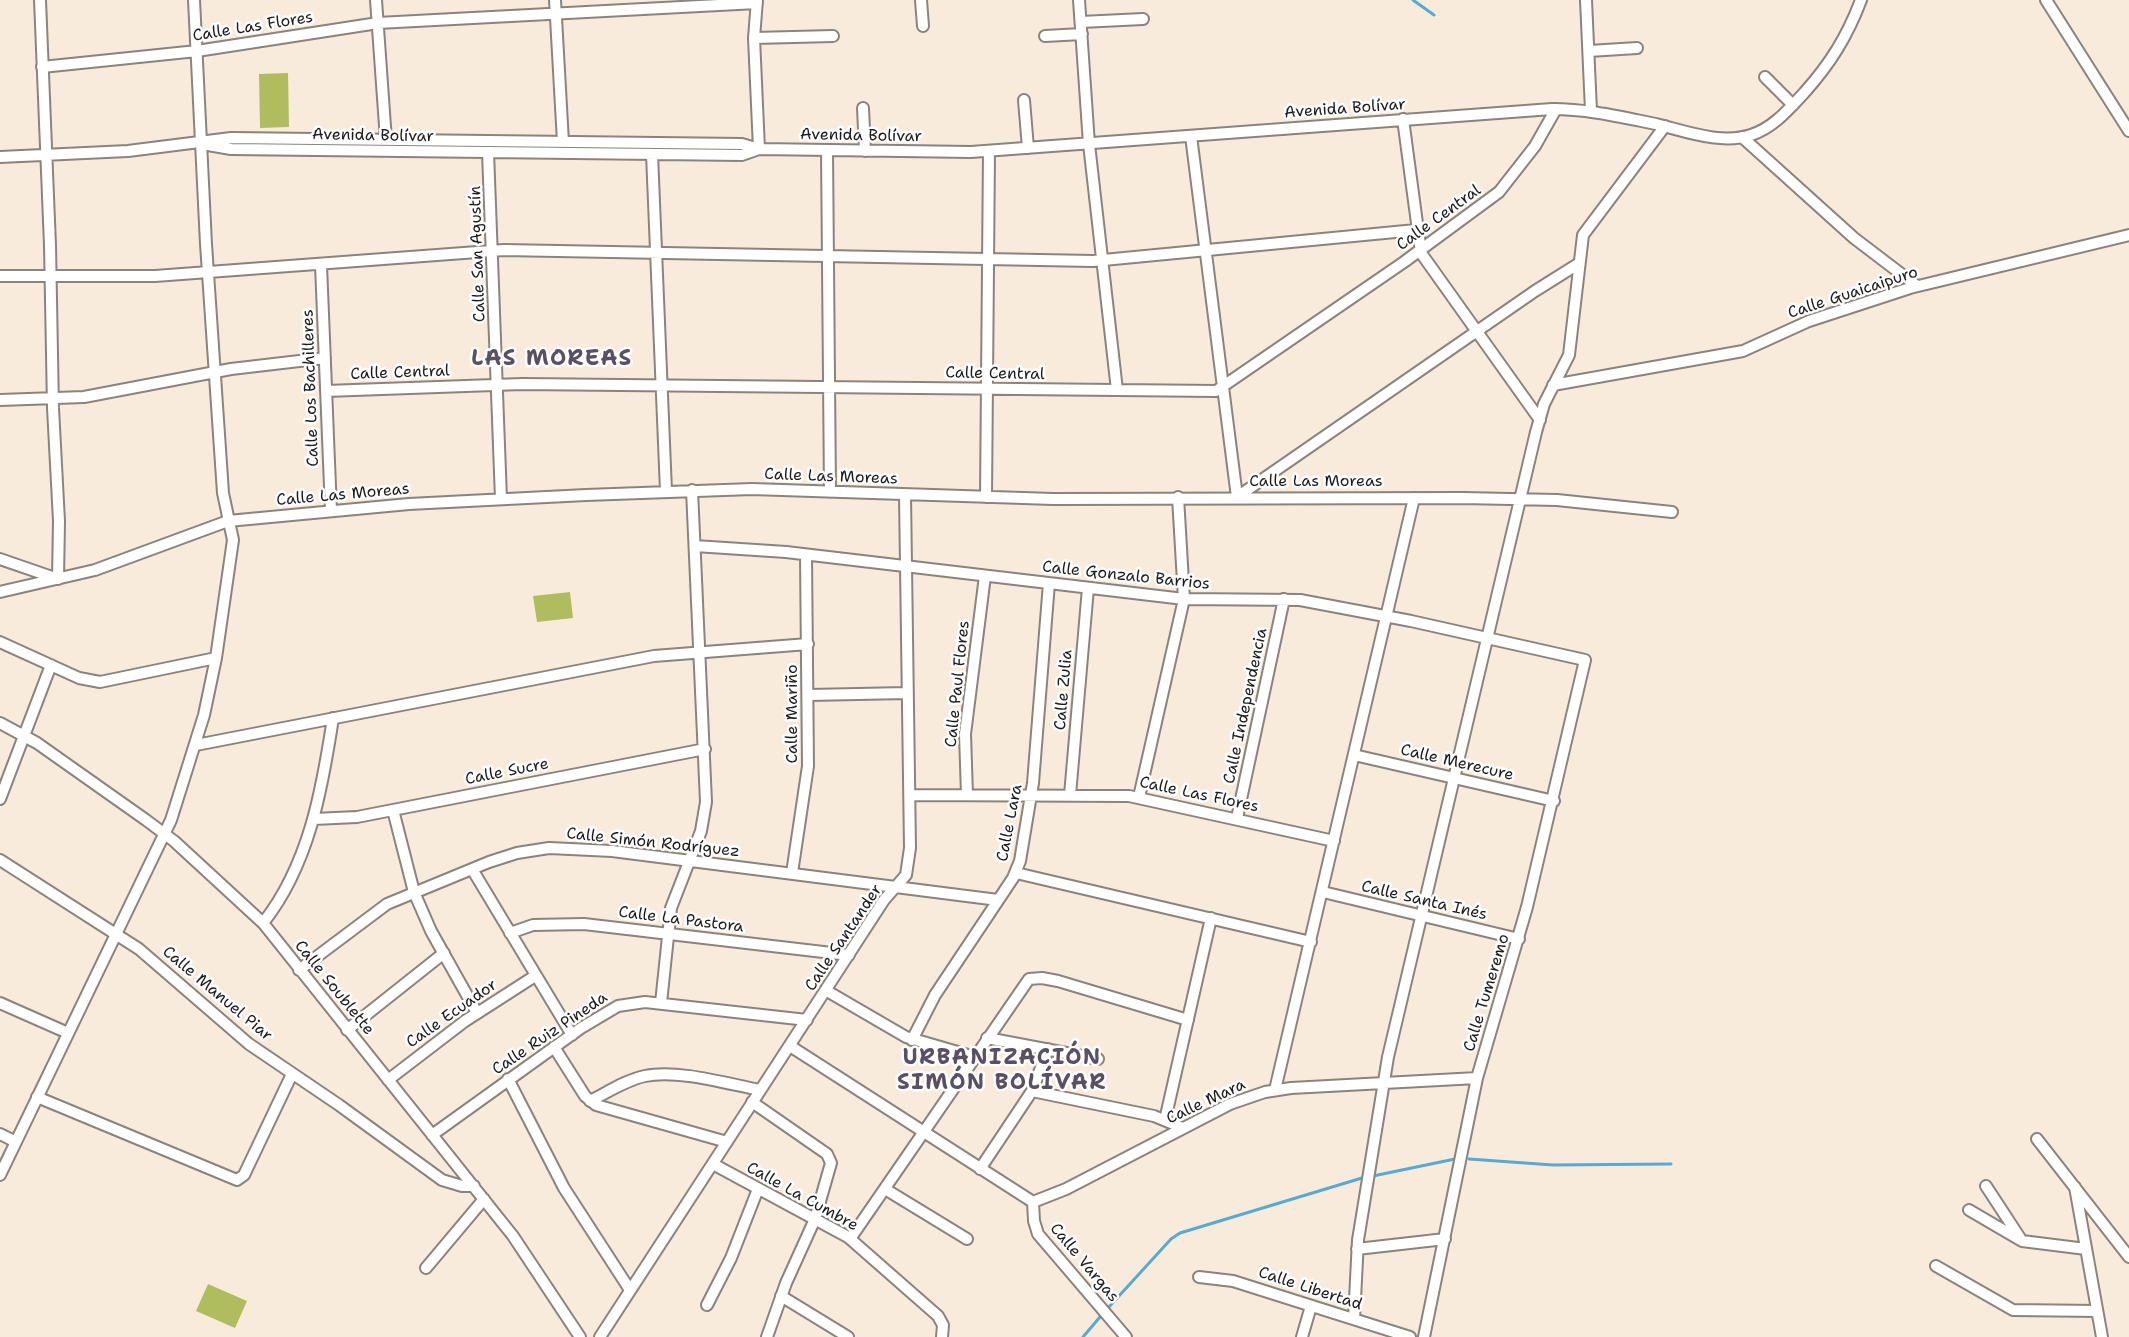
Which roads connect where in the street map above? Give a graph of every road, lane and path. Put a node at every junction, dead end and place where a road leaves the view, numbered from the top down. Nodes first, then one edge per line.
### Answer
1 (40, 0) edge
2 (194, 0) edge
3 (376, 0) edge
4 (555, 0) edge
5 (921, 0) edge
6 (1079, 0) edge
7 (1586, 0) edge
8 (1861, 0) edge
9 (2046, 0) edge
10 (757, 1) edge
11 (664, 3) edge
12 (555, 12) junction
13 (1143, 20) dead end
14 (378, 23) junction
15 (923, 26) dead end
16 (1081, 28) junction
17 (832, 36) dead end
18 (1045, 36) dead end
19 (754, 38) junction
20 (1637, 48) dead end
21 (197, 51) junction
22 (1589, 51) junction
23 (42, 67) junction
24 (1765, 78) dead end
25 (1024, 100) dead end
26 (1793, 105) junction
27 (863, 108) dead end
28 (1556, 109) junction
29 (1591, 111) junction
30 (1403, 119) junction
31 (1665, 126) junction
32 (2129, 131) edge
33 (1191, 136) junction
34 (1742, 137) junction
35 (386, 140) junction
36 (563, 142) junction
37 (202, 143) junction
38 (1089, 144) junction
39 (1028, 148) junction
40 (759, 149) junction
41 (827, 150) junction
42 (865, 151) junction
43 (989, 151) junction
44 (488, 152) junction
45 (652, 154) junction
46 (48, 155) junction
47 (0, 157) edge
48 (1416, 230) junction
49 (2129, 235) edge
50 (1206, 250) junction
51 (1420, 250) junction
52 (492, 251) junction
53 (656, 252) junction
54 (827, 255) junction
55 (990, 259) junction
56 (1104, 260) junction
57 (1578, 264) junction
58 (321, 265) junction
59 (208, 272) junction
60 (0, 276) edge
61 (51, 276) junction
62 (1917, 286) junction
63 (1476, 332) junction
64 (325, 358) junction
65 (215, 375) junction
66 (661, 384) junction
67 (498, 385) junction
68 (1553, 385) junction
69 (828, 387) junction
70 (1224, 387) junction
71 (989, 388) junction
72 (1117, 390) junction
73 (326, 391) junction
74 (0, 400) edge
75 (53, 400) junction
76 (1539, 420) junction
77 (692, 490) junction
78 (666, 491) junction
79 (830, 492) junction
80 (905, 495) junction
81 (986, 497) junction
82 (1178, 497) junction
83 (1237, 497) junction
84 (1414, 498) junction
85 (501, 499) junction
86 (1521, 499) junction
87 (331, 511) junction
88 (1672, 512) dead end
89 (228, 521) junction
90 (694, 546) junction
91 (806, 555) junction
92 (0, 559) edge
93 (905, 567) junction
94 (985, 576) junction
95 (58, 579) junction
96 (1049, 583) junction
97 (1088, 588) junction
98 (0, 592) edge
99 (1184, 599) junction
100 (1284, 599) junction
101 (1388, 616) junction
102 (1488, 638) junction
103 (0, 642) edge
104 (808, 644) junction
105 (700, 651) junction
106 (216, 658) junction
107 (1585, 660) joint
108 (51, 665) junction
109 (907, 693) junction
110 (809, 694) junction
111 (333, 718) junction
112 (0, 723) edge
113 (24, 736) junction
114 (196, 745) junction
115 (705, 749) junction
116 (1354, 755) junction
117 (1454, 778) junction
118 (911, 795) junction
119 (967, 795) junction
120 (1031, 795) junction
121 (1070, 795) junction
122 (1139, 797) junction
123 (0, 799) edge
124 (1554, 801) junction
125 (393, 810) junction
126 (1237, 818) junction
127 (314, 819) junction
128 (165, 834) junction
129 (1334, 841) junction
130 (0, 860) edge
131 (690, 861) junction
132 (472, 869) junction
133 (792, 873) junction
134 (1016, 873) junction
135 (897, 886) junction
136 (414, 892) junction
137 (1323, 892) junction
138 (998, 900) junction
139 (1421, 915) junction
140 (1211, 918) junction
141 (263, 923) junction
142 (510, 933) junction
143 (667, 933) junction
144 (117, 934) junction
145 (1519, 939) junction
146 (1311, 942) junction
147 (444, 953) junction
148 (849, 955) junction
149 (299, 970) junction
150 (535, 976) junction
151 (827, 991) junction
152 (0, 1003) edge
153 (661, 1003) junction
154 (477, 1013) junction
155 (807, 1020) junction
156 (1188, 1020) junction
157 (347, 1030) junction
158 (68, 1033) junction
159 (572, 1035) junction
160 (987, 1038) junction
161 (912, 1040) junction
162 (790, 1046) junction
163 (554, 1047) junction
164 (1048, 1049) junction
165 (975, 1057) junction
166 (1098, 1059) dead end
167 (292, 1074) junction
168 (1477, 1077) junction
169 (508, 1079) junction
170 (388, 1080) junction
171 (1383, 1083) junction
172 (760, 1090) junction
173 (1275, 1090) junction
174 (1032, 1091) junction
175 (37, 1097) junction
176 (591, 1101) junction
177 (752, 1102) junction
178 (1165, 1120) junction
179 (1183, 1128) junction
180 (923, 1133) junction
181 (0, 1134) edge
182 (432, 1135) junction
183 (2037, 1139) dead end
184 (16, 1142) junction
185 (726, 1142) junction
186 (712, 1164) junction
187 (980, 1169) junction
188 (0, 1175) edge
189 (474, 1186) junction
190 (1986, 1186) dead end
191 (2075, 1188) junction
192 (758, 1189) junction
193 (885, 1189) junction
194 (484, 1199) junction
195 (1033, 1202) junction
196 (1969, 1210) dead end
197 (816, 1219) junction
198 (850, 1239) junction
199 (968, 1239) dead end
200 (1445, 1239) junction
201 (2022, 1241) junction
202 (1357, 1249) junction
203 (2086, 1249) junction
204 (2129, 1257) edge
205 (1936, 1266) dead end
206 (426, 1268) dead end
207 (1199, 1277) dead end
208 (630, 1290) junction
209 (781, 1296) junction
210 (707, 1305) dead end
211 (1311, 1306) junction
212 (2097, 1311) junction
213 (1354, 1319) junction
214 (580, 1337) edge
215 (600, 1337) edge
216 (767, 1337) edge
217 (849, 1337) edge
218 (942, 1337) edge
219 (1126, 1337) edge
220 (1302, 1337) edge
221 (1410, 1337) edge
222 (1424, 1337) edge
223 (2102, 1337) edge

1 - 23 street
2 - 21 street
3 - 14 street
4 - 12 street
5 - 15 street
6 - 16 street
7 - 22 street
8 - 26 street, Avenida Bolívar
9 - 32 street
10 - 11 street, Calle Las Flores
10 - 19 street
11 - 12 street, Calle Las Flores
12 - 14 street, Calle Las Flores
12 - 36 street
13 - 16 street
14 - 21 street, Calle Las Flores
14 - 35 street
16 - 18 street
16 - 38 street
17 - 19 street
19 - 40 street
20 - 22 street
21 - 23 street, Calle Las Flores
21 - 37 street
22 - 29 street
23 - 46 street
24 - 26 street
25 - 39 street
26 - 34 street, Avenida Bolívar
27 - 42 street
28 - 29 street, Avenida Bolívar
28 - 30 street, Avenida Bolívar
28 - 51 street, Calle Central
29 - 31 street, Avenida Bolívar
30 - 33 street, Avenida Bolívar
30 - 48 street
31 - 34 street, Avenida Bolívar
31 - 57 street
33 - 38 street, Avenida Bolívar
33 - 50 street
34 - 62 street
35 - 36 street, Avenida Bolívar
35 - 37 street, Avenida Bolívar
36 - 40 street, Avenida Bolívar
37 - 44 street, Avenida Bolívar
37 - 46 street, Avenida Bolívar
37 - 59 street
38 - 39 street, Avenida Bolívar
38 - 56 street
39 - 43 street, Avenida Bolívar
40 - 41 street, Avenida Bolívar
40 - 45 street, Avenida Bolívar
41 - 42 street, Avenida Bolívar
41 - 54 street
42 - 43 street, Avenida Bolívar
43 - 55 street
44 - 45 street, Avenida Bolívar
44 - 52 street, Calle San Agustín
45 - 53 street
46 - 47 street, Avenida Bolívar
46 - 61 street
48 - 50 street
48 - 51 street
49 - 62 street, Calle Guaicaipuro
50 - 56 street
50 - 70 street
51 - 63 street
51 - 70 street, Calle Central
52 - 53 street
52 - 58 street
52 - 67 street, Calle San Agustín
53 - 54 street
53 - 66 street
54 - 55 street
54 - 69 street
55 - 56 street
55 - 71 street
56 - 72 street
57 - 63 street
57 - 68 street
58 - 59 street
58 - 64 street, Calle Los Bachilleres
59 - 61 street
59 - 65 street
60 - 61 street
61 - 75 street
62 - 68 street, Calle Guaicaipuro
63 - 76 street
63 - 83 street
64 - 65 street
64 - 73 street, Calle Los Bachilleres
65 - 75 street
65 - 89 street
66 - 67 street, Calle Central
66 - 69 street, Calle Central
66 - 78 street
67 - 73 street, Calle Central
67 - 85 street, Calle San Agustín
68 - 76 street
69 - 71 street, Calle Central
69 - 79 street
70 - 72 street, Calle Central
70 - 83 street
71 - 72 street, Calle Central
71 - 81 street
73 - 87 street, Calle Los Bachilleres
74 - 75 street
75 - 95 street
76 - 86 street
77 - 78 street, Calle Las Moreas
77 - 79 street, Calle Las Moreas
77 - 90 street
78 - 85 street, Calle Las Moreas
79 - 80 street, Calle Las Moreas
80 - 81 street, Calle Las Moreas
80 - 93 street, Calle Santander
81 - 82 street, Calle Las Moreas
82 - 83 street, Calle Las Moreas
82 - 99 street
83 - 84 street, Calle Las Moreas
84 - 86 street, Calle Las Moreas
84 - 101 street
85 - 87 street, Calle Las Moreas
86 - 88 street, Calle Las Moreas
86 - 102 street
87 - 89 street, Calle Las Moreas
89 - 95 street, Calle Las Moreas
89 - 106 street
90 - 91 street, Calle Gonzalo Barrios
90 - 105 street
91 - 93 street, Calle Gonzalo Barrios
91 - 104 street, Calle Mariño
92 - 95 street
93 - 94 street, Calle Gonzalo Barrios
93 - 109 street, Calle Santander
94 - 96 street, Calle Gonzalo Barrios
94 - 119 street, Calle Paul Flores
95 - 98 street, Calle Las Moreas
96 - 97 street, Calle Gonzalo Barrios
96 - 120 street, Calle Lara
97 - 99 street, Calle Gonzalo Barrios
97 - 121 street, Calle Zulia
99 - 100 street, Calle Gonzalo Barrios
99 - 122 street
100 - 101 street, Calle Gonzalo Barrios
100 - 126 street, Calle Independencia
101 - 102 street, Calle Gonzalo Barrios
101 - 116 street
102 - 107 street, Calle Gonzalo Barrios
102 - 117 street
103 - 108 street
104 - 105 street
104 - 110 street, Calle Mariño
105 - 111 street
105 - 115 street
106 - 108 street
106 - 114 street
107 - 124 street, Calle Tumeremo
108 - 113 street
109 - 110 street
109 - 118 street, Calle Santander
110 - 133 street, Calle Mariño
111 - 114 street
111 - 127 street
112 - 113 street, Calle Soublette
113 - 123 street
113 - 128 street, Calle Soublette
114 - 128 street
115 - 125 street, Calle Sucre
115 - 131 street
116 - 117 street, Calle Merecure
116 - 129 street
117 - 124 street, Calle Merecure
117 - 139 street
118 - 119 street, Calle Las Flores
118 - 135 street, Calle Santander
119 - 120 street, Calle Las Flores
120 - 121 street, Calle Las Flores
120 - 134 street, Calle Lara
121 - 122 street, Calle Las Flores
122 - 126 street, Calle Las Flores
124 - 145 street, Calle Tumeremo
125 - 127 street, Calle Sucre
125 - 136 street
126 - 129 street, Calle Las Flores
127 - 141 street
128 - 141 street, Calle Soublette
128 - 144 street
129 - 137 street
130 - 144 street, Calle Manuel Piar
131 - 132 street, Calle Simón Rodríguez
131 - 133 street, Calle Simón Rodríguez
131 - 143 street
132 - 136 street, Calle Simón Rodríguez
132 - 142 street
133 - 135 street, Calle Simón Rodríguez
134 - 138 street, Calle Lara
134 - 140 street
135 - 138 street, Calle Simón Rodríguez
135 - 148 street, Calle Santander
136 - 147 street
136 - 149 street, Calle Simón Rodríguez
137 - 139 street, Calle Santa Inés
137 - 146 street
138 - 161 street, Calle Lara
139 - 145 street, Calle Santa Inés
139 - 171 street
140 - 146 street
140 - 156 street
141 - 149 street, Calle Soublette
142 - 143 street, Calle La Pastora
142 - 150 street
143 - 148 street, Calle La Pastora
143 - 153 street
144 - 158 street
144 - 167 street, Calle Manuel Piar
145 - 168 street, Calle Tumeremo
146 - 173 street
147 - 154 street
147 - 157 street
148 - 151 street, Calle Santander
149 - 157 street, Calle Soublette
150 - 154 street, Calle Ecuador
150 - 159 street
151 - 155 street, Calle Santander
151 - 161 street
152 - 158 street
153 - 155 street, Calle Ruiz Pineda
153 - 159 street, Calle Ruiz Pineda
154 - 170 street, Calle Ecuador
155 - 162 street, Calle Santander
156 - 160 street
156 - 178 street
157 - 170 street, Calle Soublette
158 - 175 street
159 - 163 street, Calle Ruiz Pineda
160 - 164 street
160 - 165 street
161 - 165 street
162 - 172 street, Calle Santander
162 - 180 street
163 - 169 street, Calle Ruiz Pineda
163 - 176 street
164 - 166 street
164 - 174 street
165 - 180 street
167 - 175 street
167 - 189 street, Calle Manuel Piar
168 - 171 street, Calle Mara
168 - 200 street, Calle Tumeremo
169 - 182 street, Calle Ruiz Pineda
169 - 208 street
170 - 182 street, Calle Soublette
171 - 173 street, Calle Mara
171 - 202 street
172 - 176 street
172 - 177 street, Calle Santander
173 - 179 street, Calle Mara
174 - 178 street
174 - 187 street
175 - 184 street
176 - 185 street
177 - 185 street, Calle Santander
177 - 197 street
178 - 179 street
179 - 195 street, Calle Mara
180 - 187 street
180 - 193 street
181 - 184 street
182 - 189 street, Calle Soublette
183 - 191 street
184 - 188 street
185 - 186 street, Calle Santander
186 - 192 street, Calle La Cumbre
186 - 208 street, Calle Santander
187 - 195 street
189 - 194 street, Calle Soublette
190 - 201 street
191 - 203 street
191 - 204 street
192 - 197 street, Calle La Cumbre
192 - 210 street
193 - 198 street
193 - 199 street
194 - 206 street
194 - 214 street, Calle Soublette
195 - 219 street, Calle Vargas
196 - 201 street
197 - 198 street, Calle La Cumbre
197 - 209 street
198 - 218 street, Calle La Cumbre
200 - 202 street
200 - 222 street, Calle Tumeremo
201 - 203 street
202 - 213 street
203 - 212 street
205 - 212 street
207 - 211 street, Calle Libertad
208 - 215 street, Calle Santander
209 - 216 street
209 - 217 street
211 - 213 street, Calle Libertad
211 - 220 street
212 - 223 street
213 - 221 street, Calle Libertad

